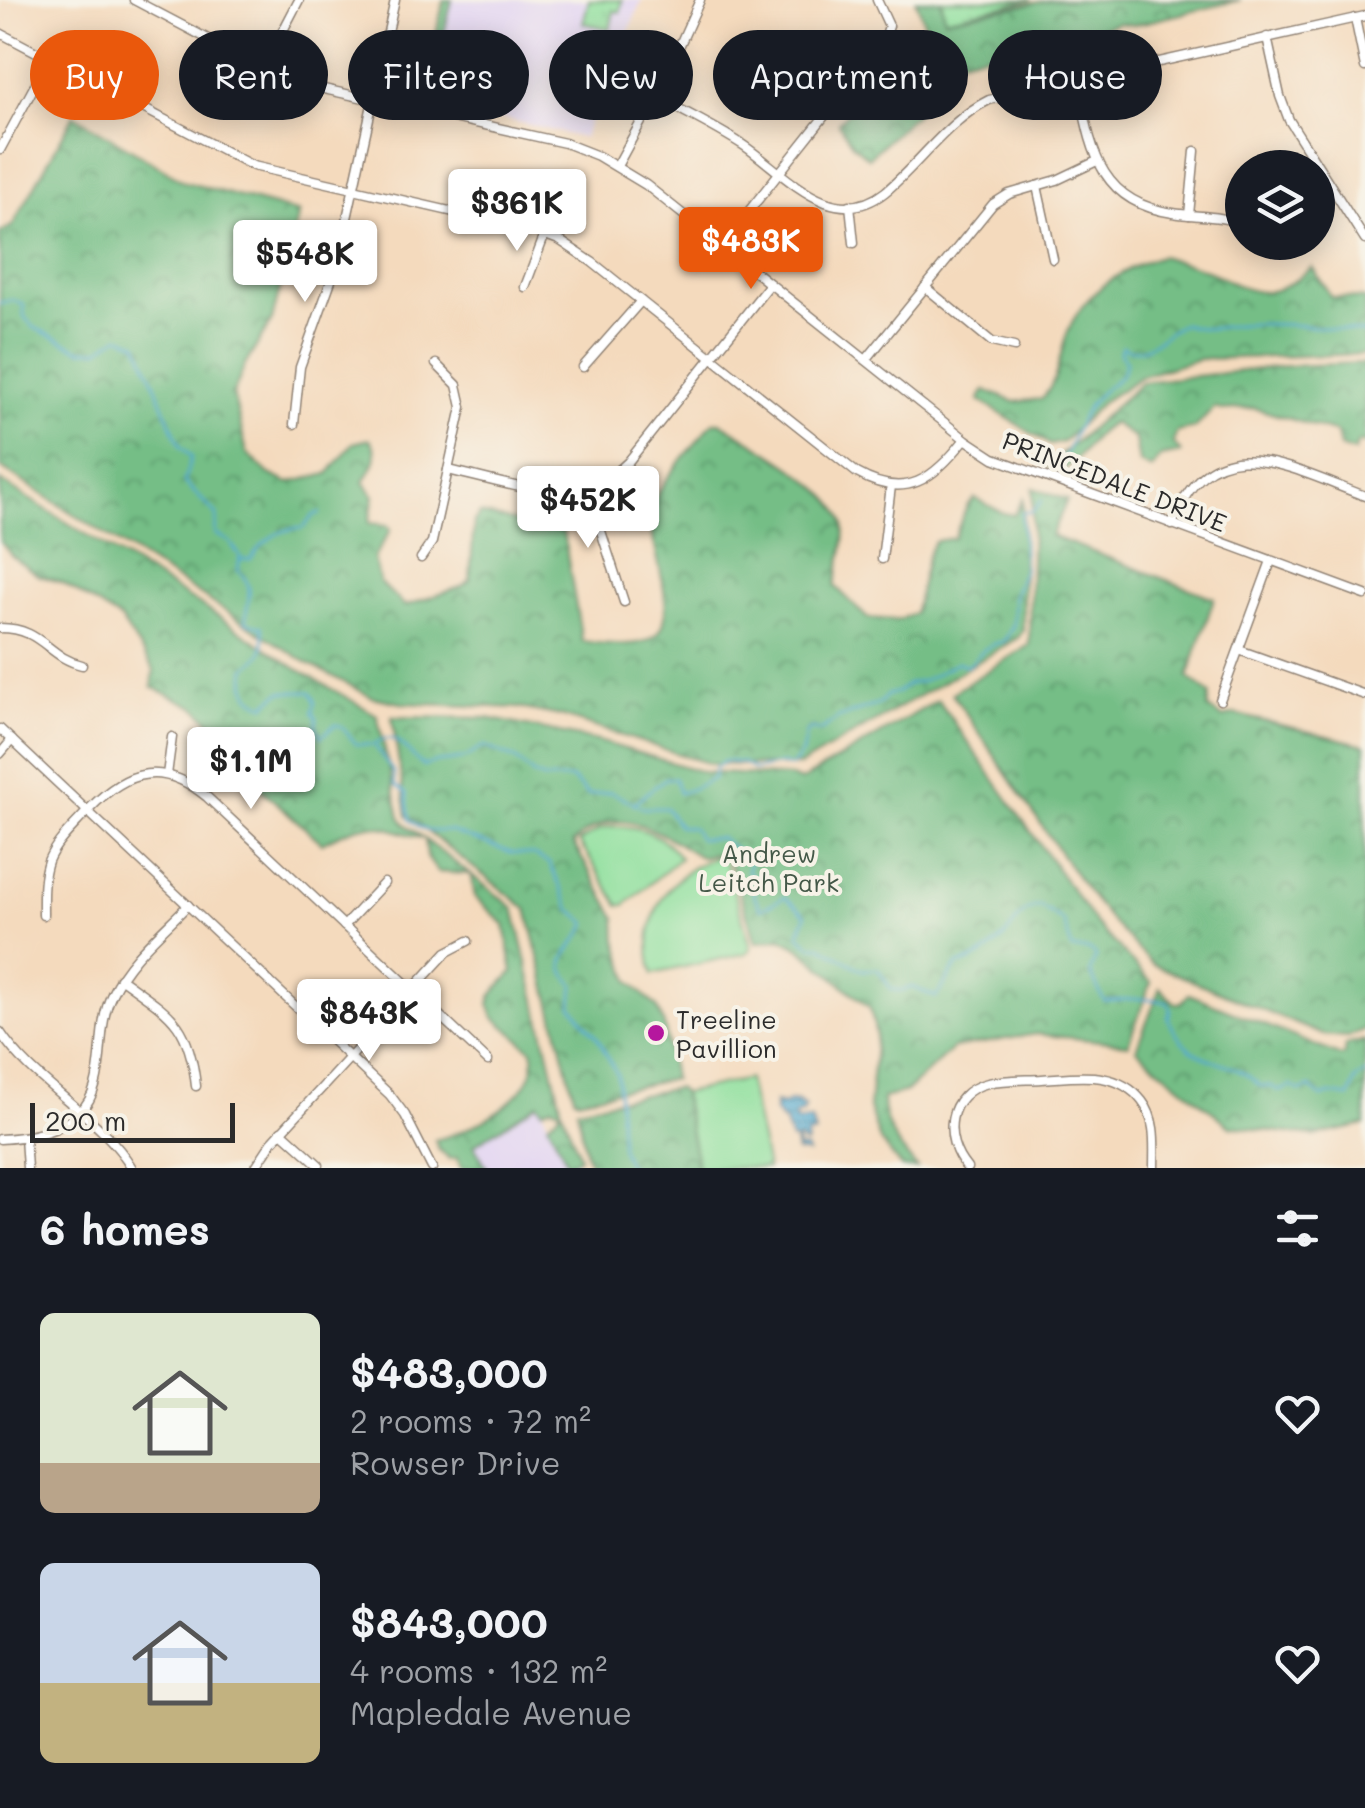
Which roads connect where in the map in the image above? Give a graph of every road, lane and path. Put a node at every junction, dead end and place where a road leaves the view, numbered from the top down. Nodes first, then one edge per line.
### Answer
1 (134, 0) edge
2 (299, 0) edge
3 (395, 0) edge
4 (700, 0) edge
5 (877, 0) edge
6 (1360, 17) edge
7 (190, 30) edge
8 (283, 30) edge
9 (388, 30) edge
10 (686, 30) edge
11 (886, 30) edge
12 (0, 33) edge
13 (1267, 37) junction
14 (30, 49) edge
15 (1162, 61) edge
16 (1365, 66) edge
17 (30, 92) edge
18 (988, 102) edge
19 (693, 117) edge
20 (159, 118) edge
21 (368, 120) edge
22 (461, 120) edge
23 (642, 120) edge
24 (822, 120) edge
25 (1086, 120) edge
26 (2, 140) edge
27 (0, 150) edge
28 (1195, 151) dead end
29 (1096, 162) junction
30 (617, 166) junction
31 (780, 173) junction
32 (1036, 186) junction
33 (352, 190) junction
34 (850, 205) junction
35 (1189, 215) junction
36 (1225, 221) edge
37 (544, 234) junction
38 (1365, 240) edge
39 (854, 243) dead end
40 (722, 245) junction
41 (1053, 259) dead end
42 (770, 284) junction
43 (526, 287) dead end
44 (924, 288) junction
45 (642, 301) junction
46 (1014, 348) dead end
47 (712, 357) junction
48 (866, 360) junction
49 (436, 364) dead end
50 (583, 367) dead end
51 (294, 424) dead end
52 (965, 440) junction
53 (448, 470) junction
54 (891, 486) junction
55 (587, 488) junction
56 (1365, 496) edge
57 (1172, 525) junction
58 (421, 558) dead end
59 (882, 559) dead end
60 (1272, 561) junction
61 (1365, 594) edge
62 (624, 602) dead end
63 (0, 628) edge
64 (1239, 650) junction
65 (82, 665) dead end
66 (1365, 695) edge
67 (1220, 700) dead end
68 (0, 729) edge
69 (172, 737) dead end
70 (12, 740) junction
71 (0, 754) edge
72 (167, 775) junction
73 (87, 811) junction
74 (384, 882) dead end
75 (188, 905) junction
76 (43, 916) dead end
77 (344, 926) junction
78 (468, 941) dead end
79 (120, 978) junction
80 (412, 990) junction
81 (0, 1032) edge
82 (350, 1057) junction
83 (488, 1061) dead end
84 (196, 1086) dead end
85 (79, 1112) junction
86 (282, 1131) junction
87 (0, 1138) edge
88 (25, 1138) junction
89 (319, 1165) dead end
90 (27, 1168) edge
91 (132, 1168) edge
92 (255, 1168) edge
93 (432, 1168) edge
94 (967, 1168) edge
95 (1154, 1168) edge

1 - 7 street, PRINCEDALE DRIVE
2 - 8 street
3 - 9 street
4 - 10 street
5 - 11 street
6 - 13 street
6 - 16 street
12 - 14 street
13 - 15 street
13 - 38 street
17 - 26 street
18 - 34 street
19 - 31 street
20 - 33 street
21 - 33 street
22 - 30 street, PRINCEDALE DRIVE
23 - 30 street
24 - 31 street
25 - 29 street
26 - 27 street
28 - 35 street
29 - 32 street
29 - 35 street
30 - 40 street, PRINCEDALE DRIVE
31 - 34 street
31 - 40 street
32 - 41 street
32 - 44 street
33 - 37 street
33 - 51 street
34 - 39 street
35 - 36 street
37 - 43 street
37 - 45 street
40 - 42 street, PRINCEDALE DRIVE
42 - 47 street
42 - 48 street, PRINCEDALE DRIVE
44 - 46 street
44 - 48 street
45 - 47 street
45 - 50 street
47 - 54 street
47 - 55 street
48 - 52 street, PRINCEDALE DRIVE
49 - 53 street
52 - 54 street
52 - 57 street, PRINCEDALE DRIVE
53 - 55 street
53 - 58 street
54 - 59 street
55 - 62 street
56 - 57 street
57 - 60 street, PRINCEDALE DRIVE
60 - 61 street, PRINCEDALE DRIVE
60 - 64 street
63 - 65 street
64 - 66 street
64 - 67 street
68 - 70 street
69 - 72 street
70 - 71 street
70 - 73 street
72 - 73 street
72 - 77 street
73 - 75 street
73 - 76 street
74 - 77 street
75 - 79 street
75 - 82 street
77 - 80 street
78 - 80 street
79 - 84 street
79 - 85 street
80 - 82 street
80 - 83 street
81 - 85 street
82 - 86 street
82 - 93 street
85 - 88 street
85 - 91 street
86 - 89 street
86 - 92 street
87 - 88 street
88 - 90 street
94 - 95 street

